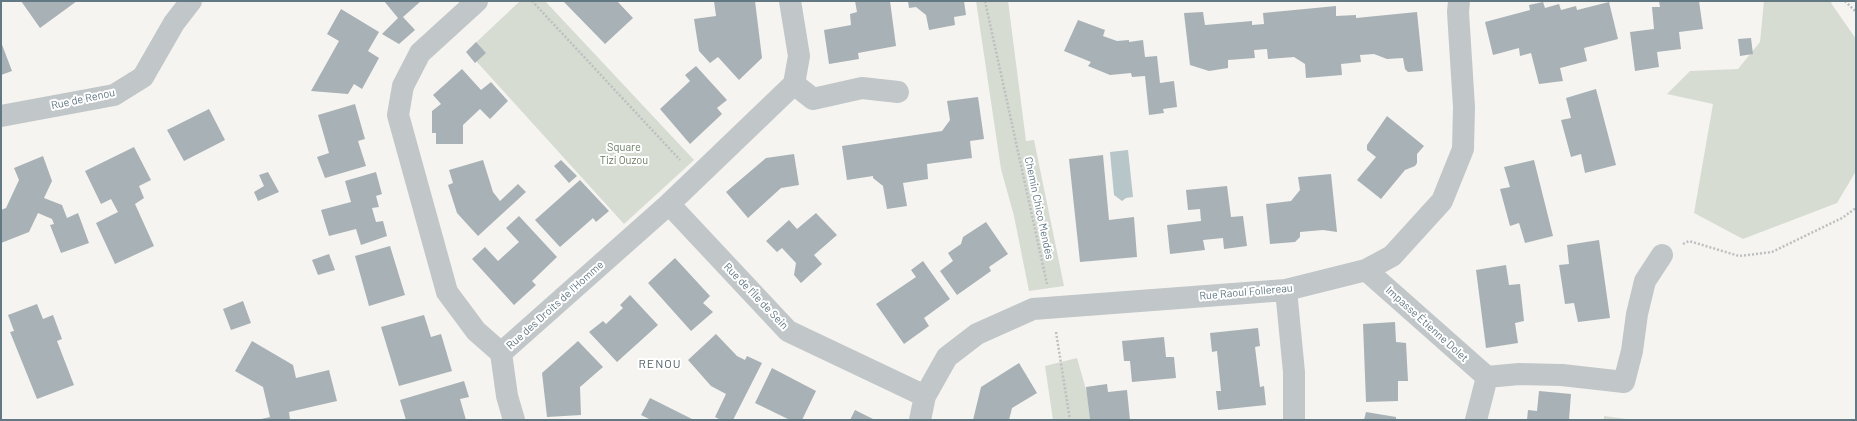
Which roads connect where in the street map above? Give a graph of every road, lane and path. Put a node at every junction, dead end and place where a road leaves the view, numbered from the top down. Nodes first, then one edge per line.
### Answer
1 (192, 1) edge
2 (477, 1) edge
3 (532, 1) edge
4 (790, 1) edge
5 (985, 1) edge
6 (1459, 1) edge
7 (1845, 1) edge
8 (1856, 12) edge
9 (794, 84) junction
10 (898, 92) dead end
11 (1, 116) edge
12 (696, 178) junction
13 (669, 204) junction
14 (1856, 208) edge
15 (1662, 255) joint
16 (1366, 270) junction
17 (1286, 290) junction
18 (1052, 308) junction
19 (501, 353) junction
20 (1487, 377) junction
21 (925, 396) junction
22 (514, 420) edge
23 (920, 420) edge
24 (1070, 420) edge
25 (1294, 420) edge
26 (1476, 420) edge

1 - 11 street, Rue de Renou
2 - 19 street, Rue des Droits de l'Homme
3 - 12 path
4 - 9 street
5 - 18 path, Chemin Chico Mendès
6 - 16 street, Rue Raoul Follereau
7 - 8 path
9 - 10 street
9 - 12 street, Rue des Droits de l'Homme
12 - 13 street, Rue des Droits de l'Homme
13 - 19 street, Rue des Droits de l'Homme
13 - 21 street, Rue de l'Île de Sein
14 - 15 path
15 - 20 street
16 - 17 street, Rue Raoul Follereau
16 - 20 street, Impasse Étienne Dolet
17 - 18 street, Rue Raoul Follereau
17 - 25 street
18 - 21 street, Rue Raoul Follereau
18 - 24 path, Chemin Chico Mendès
19 - 22 street
20 - 26 street
21 - 23 street, Rue Raoul Follereau

